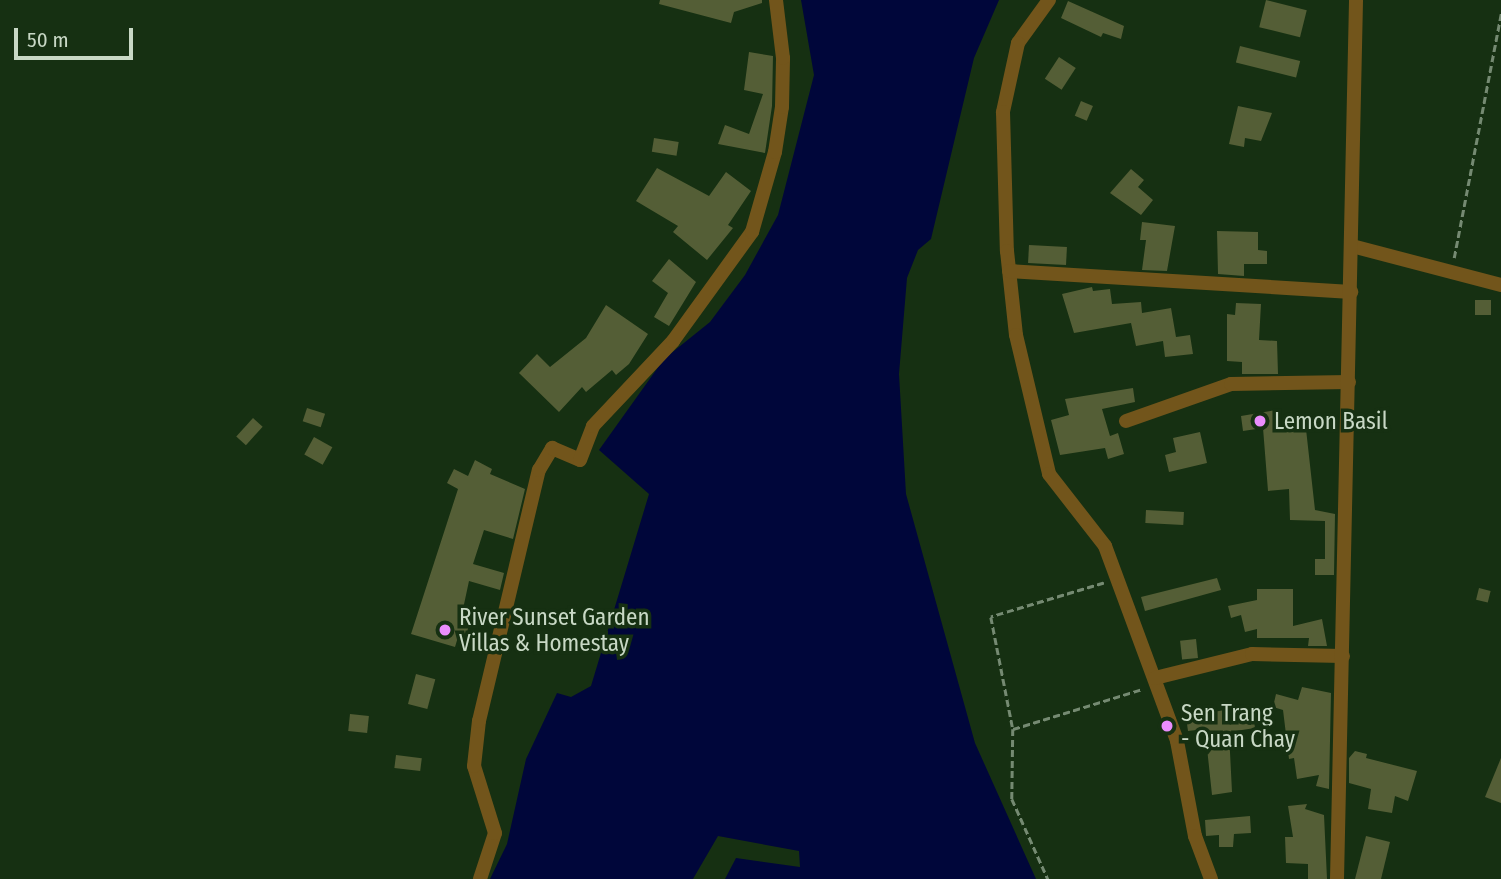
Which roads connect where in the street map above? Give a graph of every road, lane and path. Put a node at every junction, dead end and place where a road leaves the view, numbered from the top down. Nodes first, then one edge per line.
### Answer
1 (776, 0) edge
2 (1049, 0) edge
3 (1356, 0) edge
4 (1501, 13) edge
5 (1352, 246) junction
6 (1009, 271) junction
7 (1451, 272) junction
8 (1501, 285) edge
9 (1351, 292) junction
10 (1349, 382) junction
11 (1126, 421) dead end
12 (1118, 579) junction
13 (1343, 656) junction
14 (1156, 681) junction
15 (1013, 729) junction
16 (480, 879) edge
17 (1048, 879) edge
18 (1211, 879) edge
19 (1337, 879) edge

1 - 16 street
2 - 6 street
3 - 5 street
4 - 7 path
5 - 7 street
5 - 9 street
6 - 9 street
6 - 12 street
7 - 8 street
9 - 10 street
10 - 11 street
10 - 13 street
12 - 14 street
12 - 15 path
13 - 14 street
13 - 19 street
14 - 15 path
14 - 18 street
15 - 17 path

